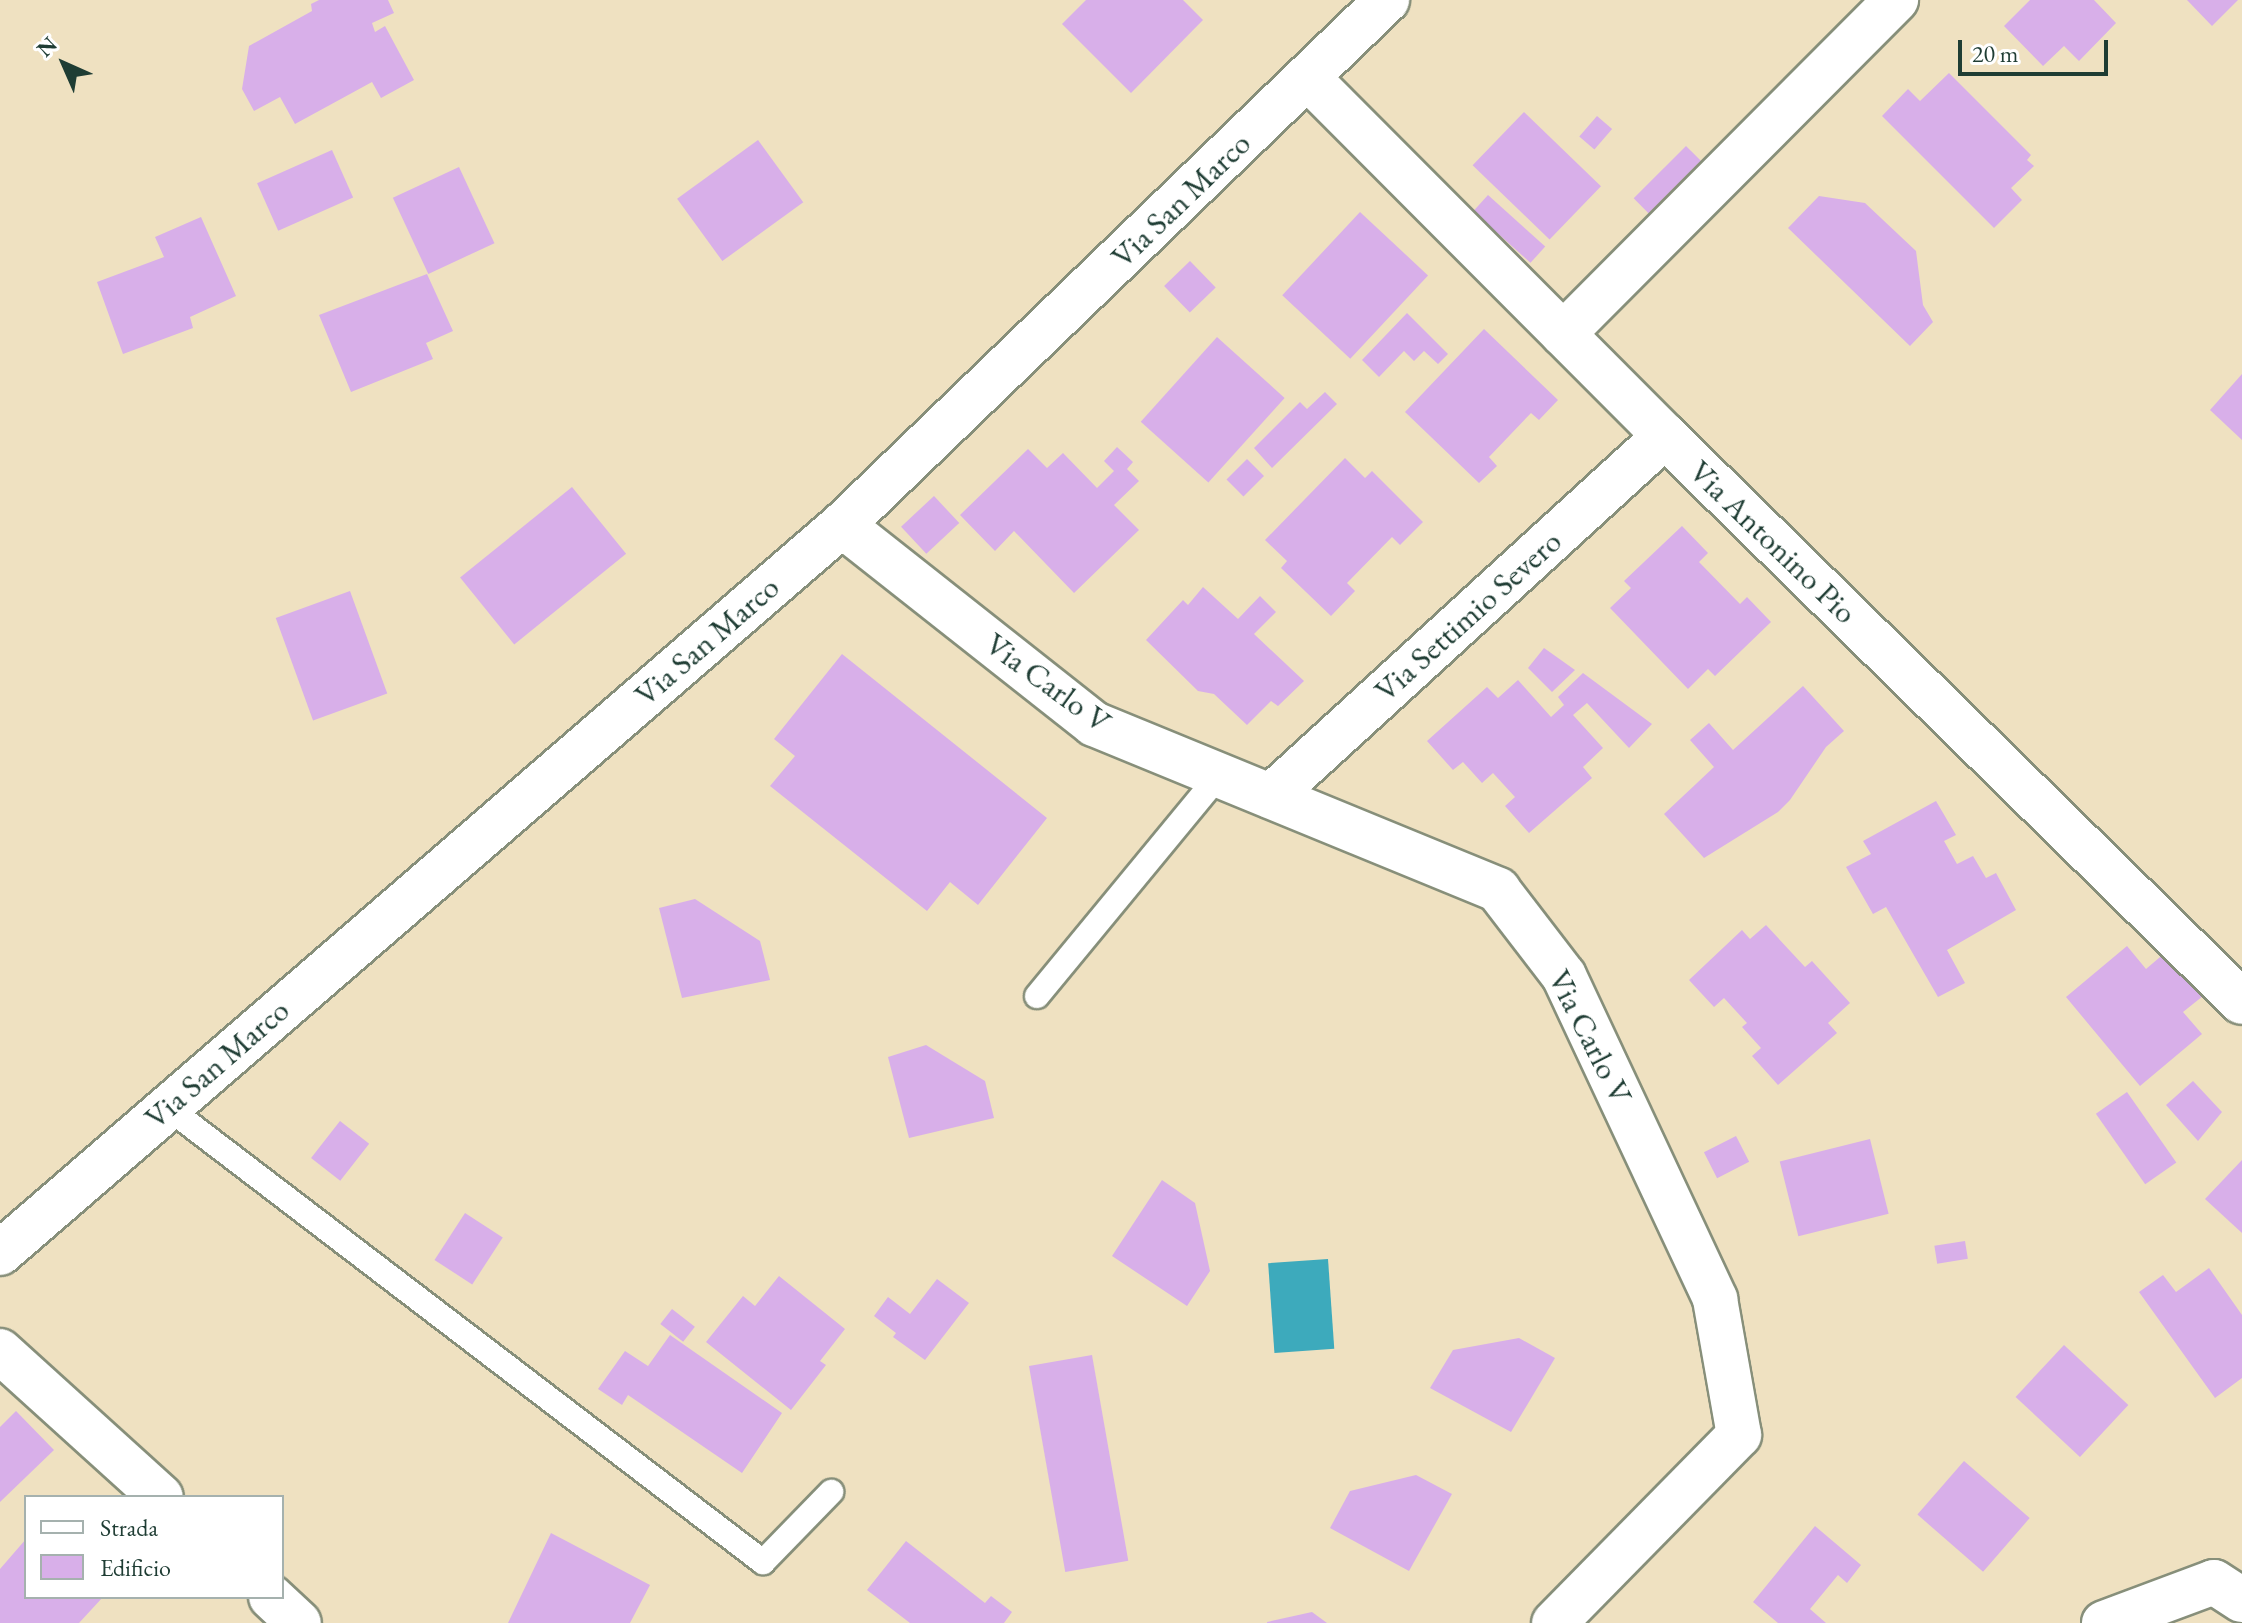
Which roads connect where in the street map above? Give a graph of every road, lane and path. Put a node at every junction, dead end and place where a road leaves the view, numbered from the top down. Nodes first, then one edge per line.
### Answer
1 (1387, 0) edge
2 (1896, 0) edge
3 (1308, 78) junction
4 (1563, 334) junction
5 (1665, 436) junction
6 (842, 525) junction
7 (1219, 775) junction
8 (1271, 796) junction
9 (1037, 996) dead end
10 (2242, 1002) edge
11 (167, 1107) junction
12 (0, 1253) edge
13 (0, 1351) edge
14 (831, 1492) dead end
15 (159, 1495) edge
16 (2228, 1591) edge
17 (273, 1599) edge
18 (299, 1623) edge
19 (1554, 1623) edge
20 (2104, 1623) edge

1 - 3 street, Via San Marco
2 - 4 street
3 - 4 street, Via Antonino Pio
3 - 6 street, Via San Marco
4 - 5 street, Via Antonino Pio
5 - 8 street, Via Settimio Severo
5 - 10 street, Via Antonino Pio
6 - 7 street, Via Carlo V
6 - 11 street, Via San Marco
7 - 8 street, Via Carlo V
7 - 9 lane
8 - 19 street, Via Carlo V
11 - 12 street, Via San Marco
11 - 14 lane
13 - 15 street
16 - 20 street
17 - 18 street

